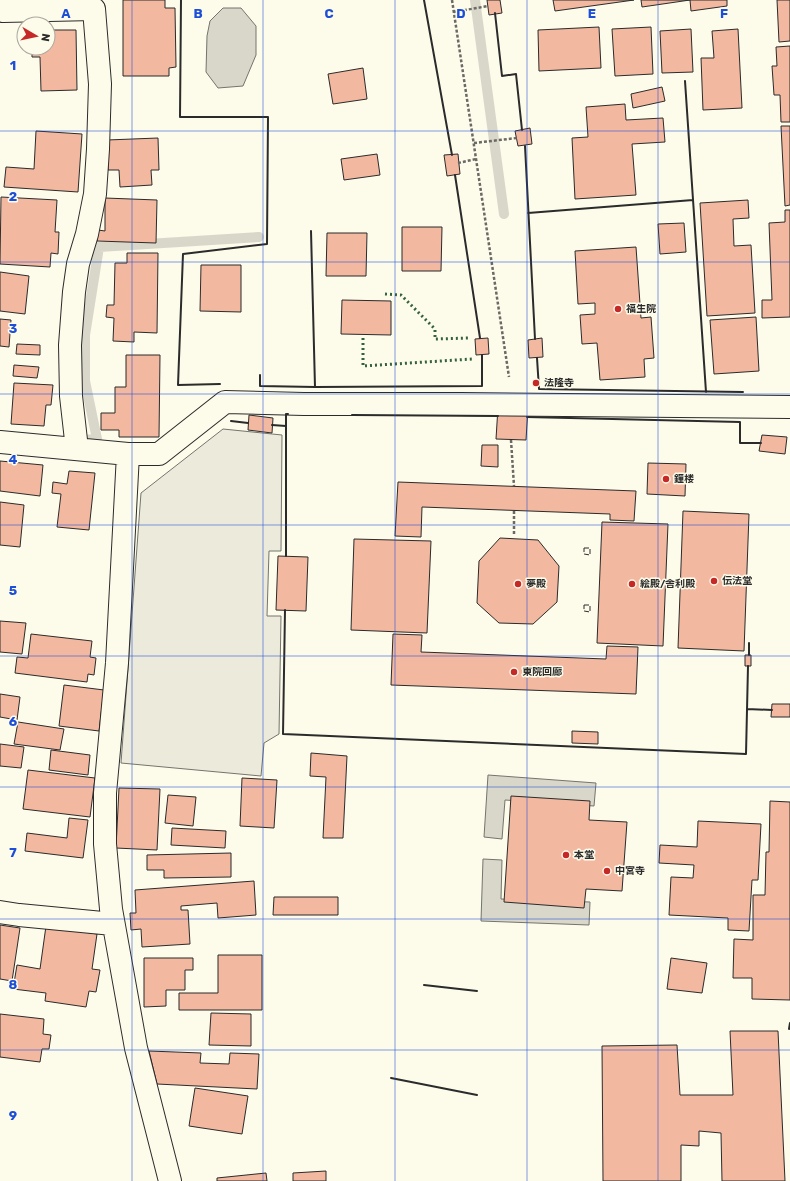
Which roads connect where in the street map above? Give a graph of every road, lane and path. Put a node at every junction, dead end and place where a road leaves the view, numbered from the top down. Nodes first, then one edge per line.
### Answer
1 (4, 0) edge
2 (452, 0) edge
3 (488, 6) dead end
4 (454, 12) junction
5 (517, 138) dead end
6 (474, 143) junction
7 (476, 159) junction
8 (458, 162) dead end
9 (513, 404) junction
10 (790, 407) edge
11 (511, 440) dead end
12 (0, 442) edge
13 (76, 443) junction
14 (128, 454) junction
15 (514, 486) dead end
16 (514, 510) dead end
17 (514, 534) dead end
18 (0, 912) edge
19 (113, 924) junction
20 (170, 1181) edge

1 - 13 street
2 - 4 path
3 - 4 path
4 - 6 path
5 - 6 path
6 - 7 path
7 - 8 path
7 - 9 path
9 - 10 street
9 - 14 street
11 - 15 path
12 - 13 street
13 - 14 street
14 - 19 street
16 - 17 path
18 - 19 street
19 - 20 street

